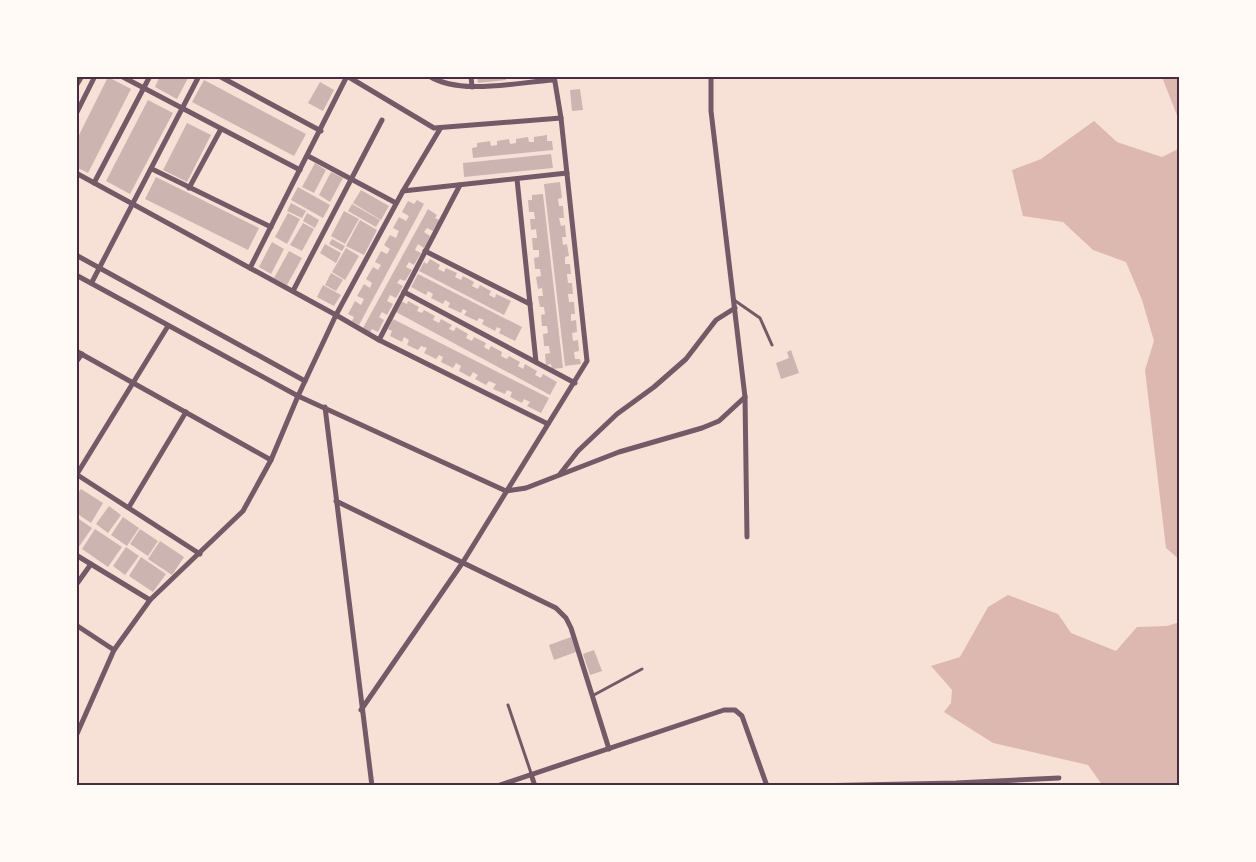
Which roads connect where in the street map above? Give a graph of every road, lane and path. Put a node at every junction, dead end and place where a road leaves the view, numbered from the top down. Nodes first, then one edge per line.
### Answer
1 (95, 76) edge
2 (121, 76) edge
3 (150, 76) edge
4 (199, 76) edge
5 (219, 76) edge
6 (429, 76) edge
7 (471, 76) edge
8 (513, 76) edge
9 (711, 76) edge
10 (79, 78) edge
11 (554, 78) edge
12 (514, 83) junction
13 (76, 86) edge
14 (472, 87) junction
15 (144, 88) junction
16 (183, 109) junction
17 (77, 111) edge
18 (561, 118) junction
19 (382, 120) dead end
20 (222, 129) junction
21 (440, 129) junction
22 (321, 131) junction
23 (308, 156) junction
24 (152, 169) junction
25 (300, 170) junction
26 (76, 173) edge
27 (567, 173) junction
28 (517, 179) junction
29 (351, 180) junction
30 (94, 183) junction
31 (460, 185) junction
32 (189, 188) junction
33 (403, 191) junction
34 (396, 203) junction
35 (134, 204) junction
36 (271, 227) junction
37 (425, 251) junction
38 (76, 255) edge
39 (99, 268) junction
40 (250, 268) junction
41 (76, 275) edge
42 (92, 282) junction
43 (293, 291) junction
44 (404, 292) junction
45 (734, 300) junction
46 (530, 304) junction
47 (735, 308) junction
48 (336, 315) junction
49 (168, 326) junction
50 (379, 340) junction
51 (772, 345) dead end
52 (79, 352) edge
53 (76, 362) edge
54 (536, 362) junction
55 (305, 381) junction
56 (575, 383) junction
57 (134, 384) junction
58 (298, 396) junction
59 (744, 397) junction
60 (325, 407) junction
61 (186, 412) junction
62 (548, 424) junction
63 (271, 460) junction
64 (76, 474) edge
65 (559, 474) junction
66 (506, 491) junction
67 (336, 501) junction
68 (129, 507) junction
69 (747, 537) dead end
70 (200, 554) junction
71 (76, 555) edge
72 (463, 562) junction
73 (91, 564) junction
74 (76, 585) edge
75 (150, 600) junction
76 (76, 625) edge
77 (114, 650) junction
78 (642, 669) dead end
79 (592, 696) junction
80 (508, 706) dead end
81 (361, 710) junction
82 (76, 736) edge
83 (609, 749) junction
84 (532, 774) junction
85 (1059, 778) dead end
86 (957, 784) edge
87 (1011, 784) edge
88 (838, 785) edge
89 (372, 786) edge
90 (497, 786) edge
91 (535, 786) edge
92 (768, 786) edge
93 (810, 786) edge

1 - 17 street
2 - 15 street
3 - 15 street
4 - 16 street
5 - 22 street
6 - 14 street
7 - 14 street
8 - 12 street
9 - 45 street
10 - 13 street
11 - 12 street
11 - 18 street
12 - 14 street
15 - 16 street
15 - 30 street
16 - 20 street
16 - 24 street
18 - 21 street
18 - 27 street
19 - 29 street
20 - 25 street
20 - 32 street
21 - 22 street
21 - 33 street
22 - 23 street
23 - 25 street
23 - 29 street
24 - 32 street
24 - 35 street
25 - 36 street
26 - 30 street
27 - 28 street
27 - 56 street
28 - 31 street
28 - 46 street
29 - 34 street
29 - 43 street
30 - 35 street
31 - 33 street
31 - 37 street
32 - 36 street
33 - 34 street
34 - 48 street
35 - 39 street
35 - 40 street
36 - 40 street
37 - 44 street
37 - 46 street
38 - 39 street
39 - 42 street
39 - 55 street
40 - 43 street
41 - 42 street
42 - 49 street
43 - 48 street
44 - 50 street
44 - 54 street
45 - 47 street
45 - 51 lane
46 - 54 street
47 - 59 street
47 - 65 street
48 - 50 street
48 - 55 street
49 - 57 street
49 - 58 street
50 - 62 street
52 - 53 street
52 - 57 street
54 - 56 street
55 - 58 street
56 - 62 street
57 - 61 street
57 - 64 street
58 - 60 street
58 - 63 street
59 - 65 street
59 - 69 street
60 - 66 street
60 - 67 street
61 - 63 street
61 - 68 street
62 - 66 street
63 - 70 street
64 - 68 street
65 - 66 street
66 - 72 street
67 - 72 street
67 - 81 street
68 - 70 street
70 - 75 street
71 - 73 street
72 - 79 street
72 - 81 street
73 - 74 street
73 - 75 street
75 - 77 street
76 - 77 street
77 - 82 street
78 - 79 lane
79 - 83 street
80 - 84 lane
81 - 89 street
83 - 84 street
83 - 92 street
84 - 90 street
84 - 91 street
85 - 87 street
86 - 87 street
86 - 88 street
88 - 93 street

